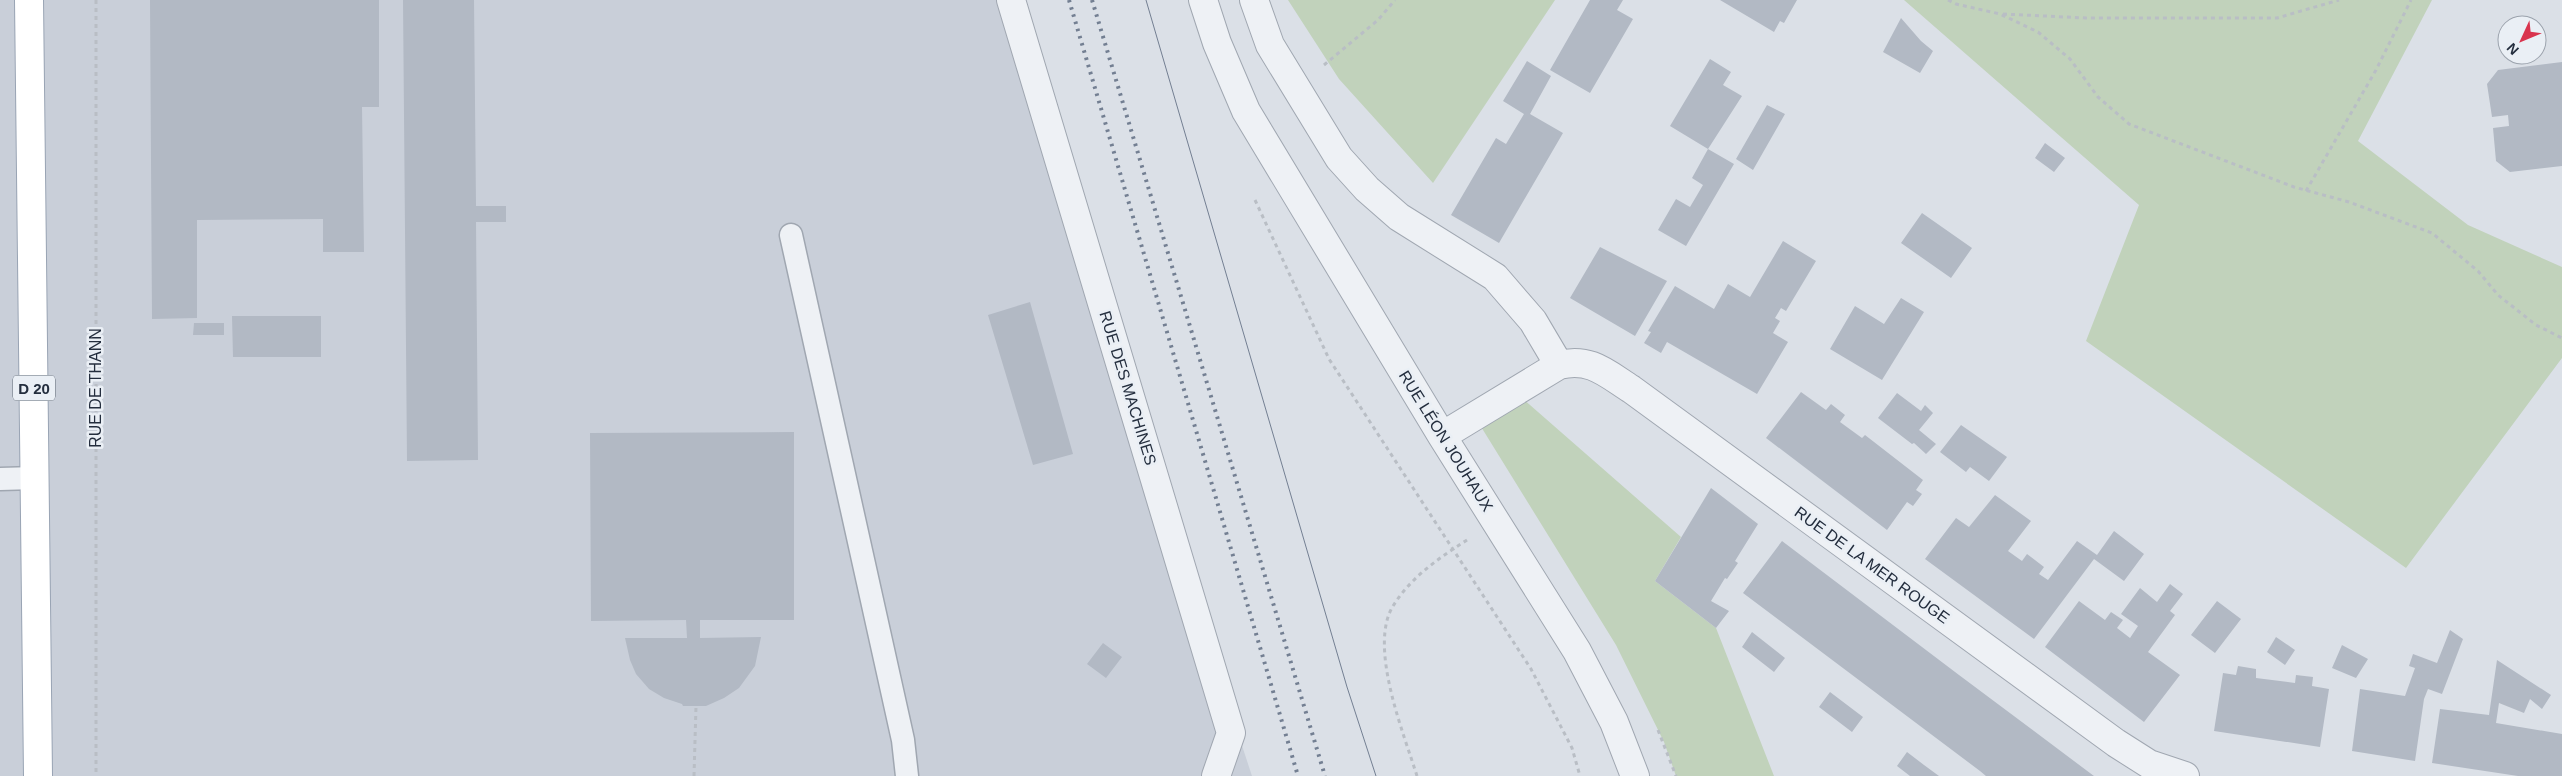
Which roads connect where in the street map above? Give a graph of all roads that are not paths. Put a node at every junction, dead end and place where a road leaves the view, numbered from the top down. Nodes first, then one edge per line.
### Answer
1 (29, 0) edge
2 (1011, 0) edge
3 (1203, 0) edge
4 (1254, 0) edge
5 (791, 235) dead end
6 (1559, 365) junction
7 (1442, 436) junction
8 (35, 478) junction
9 (0, 480) edge
10 (38, 776) edge
11 (907, 776) edge
12 (1216, 776) edge
13 (1635, 776) edge
14 (2185, 776) edge

1 - 8 main road, D 20
2 - 12 street, RUE DES MACHINES
3 - 7 street, RUE LÉON JOUHAUX
4 - 6 street
5 - 11 lane
6 - 7 street, RUE DE LA MER ROUGE
6 - 14 street, RUE DE LA MER ROUGE
7 - 13 street, RUE LÉON JOUHAUX
8 - 9 lane
8 - 10 main road, D 20

